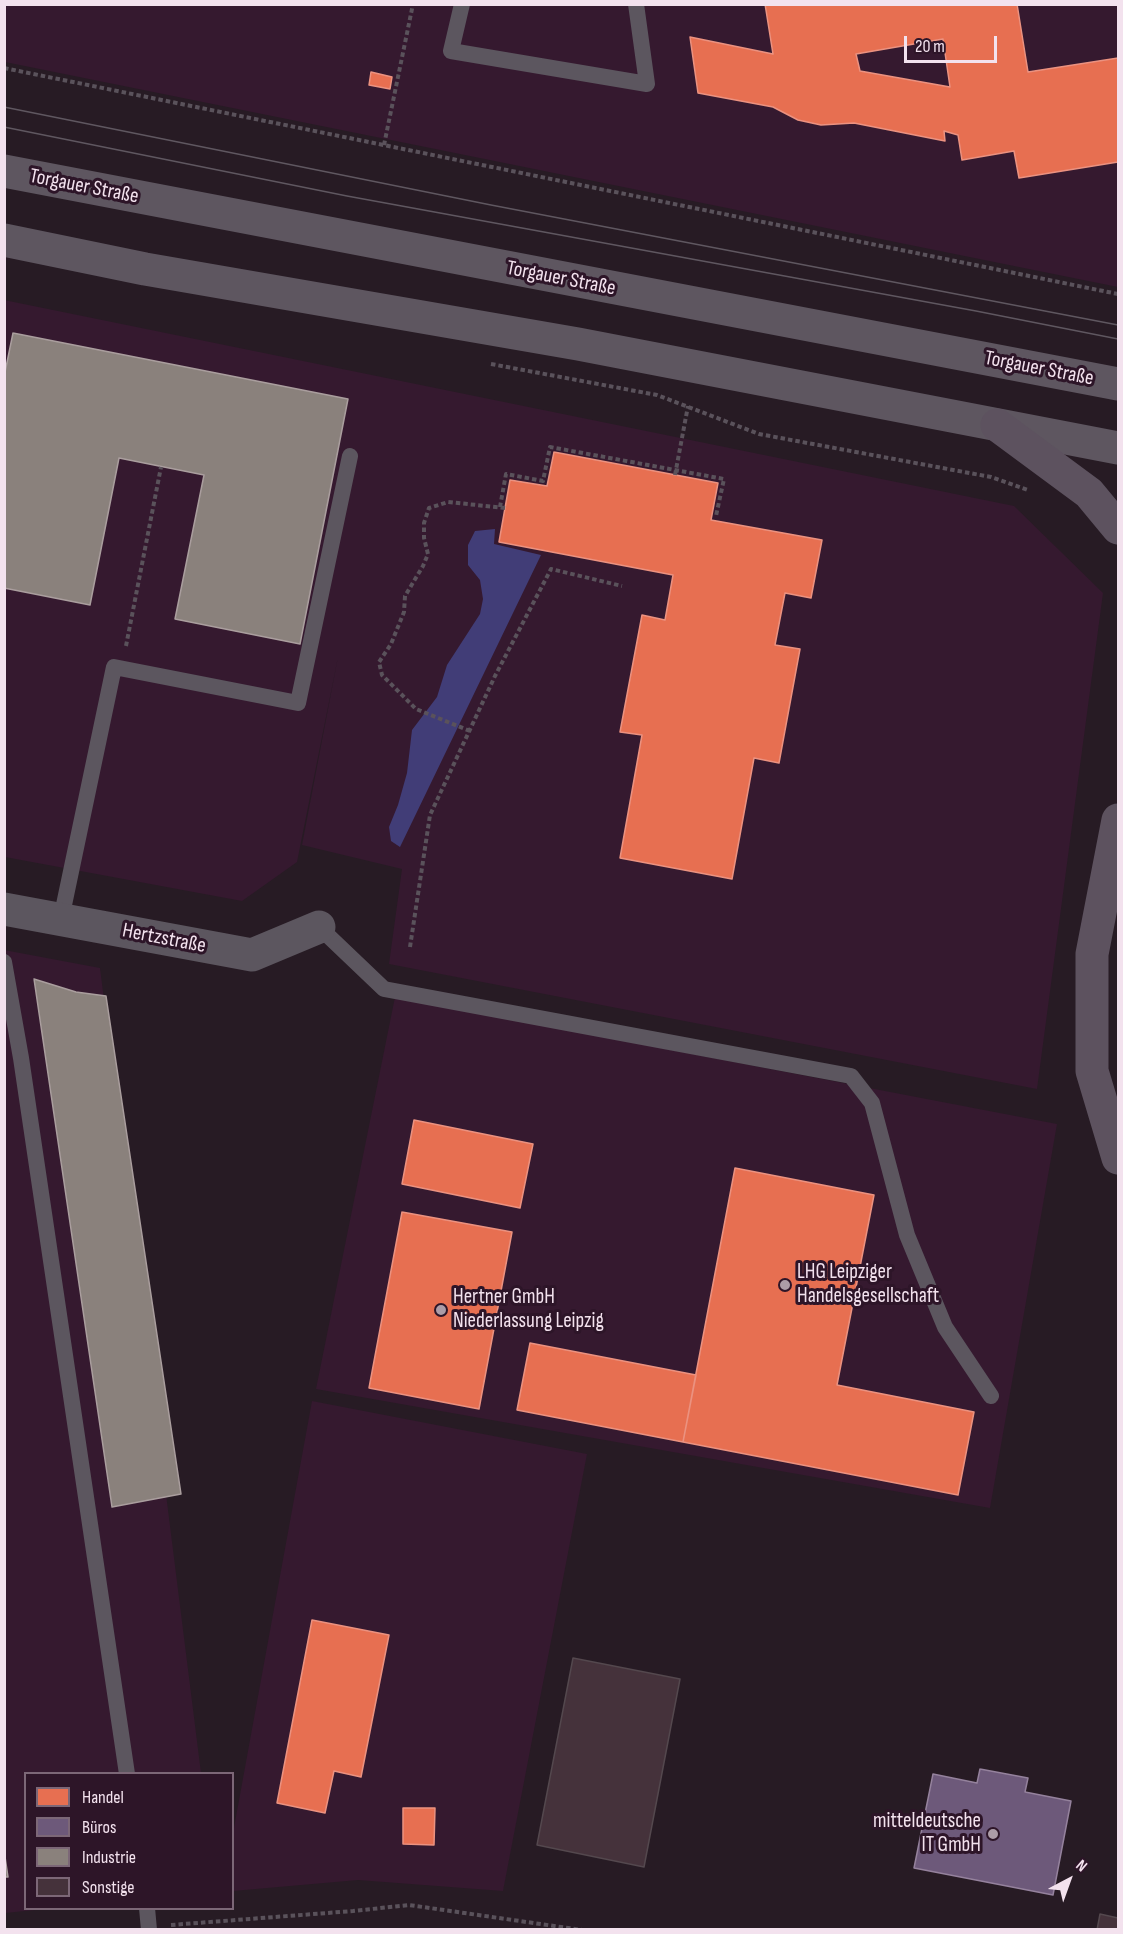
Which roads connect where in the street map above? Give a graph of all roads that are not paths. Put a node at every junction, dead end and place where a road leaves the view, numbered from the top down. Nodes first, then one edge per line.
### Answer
1 (462, 4) edge
2 (636, 4) edge
3 (4, 171) edge
4 (4, 240) edge
5 (1119, 384) edge
6 (998, 425) junction
7 (1119, 448) edge
8 (350, 456) dead end
9 (1119, 528) edge
10 (1119, 820) edge
11 (4, 909) edge
12 (61, 919) junction
13 (319, 927) joint
14 (4, 962) edge
15 (1119, 1158) edge
16 (991, 1396) dead end
17 (127, 1772) edge
18 (147, 1910) edge
19 (149, 1928) edge

1 - 2 lane
3 - 5 main road, Torgauer Straße
4 - 6 main road
6 - 7 main road
6 - 9 highway
8 - 12 lane
10 - 15 highway
11 - 12 street, Hertzstraße
12 - 13 street, Hertzstraße
13 - 16 lane
14 - 17 lane
18 - 19 lane

